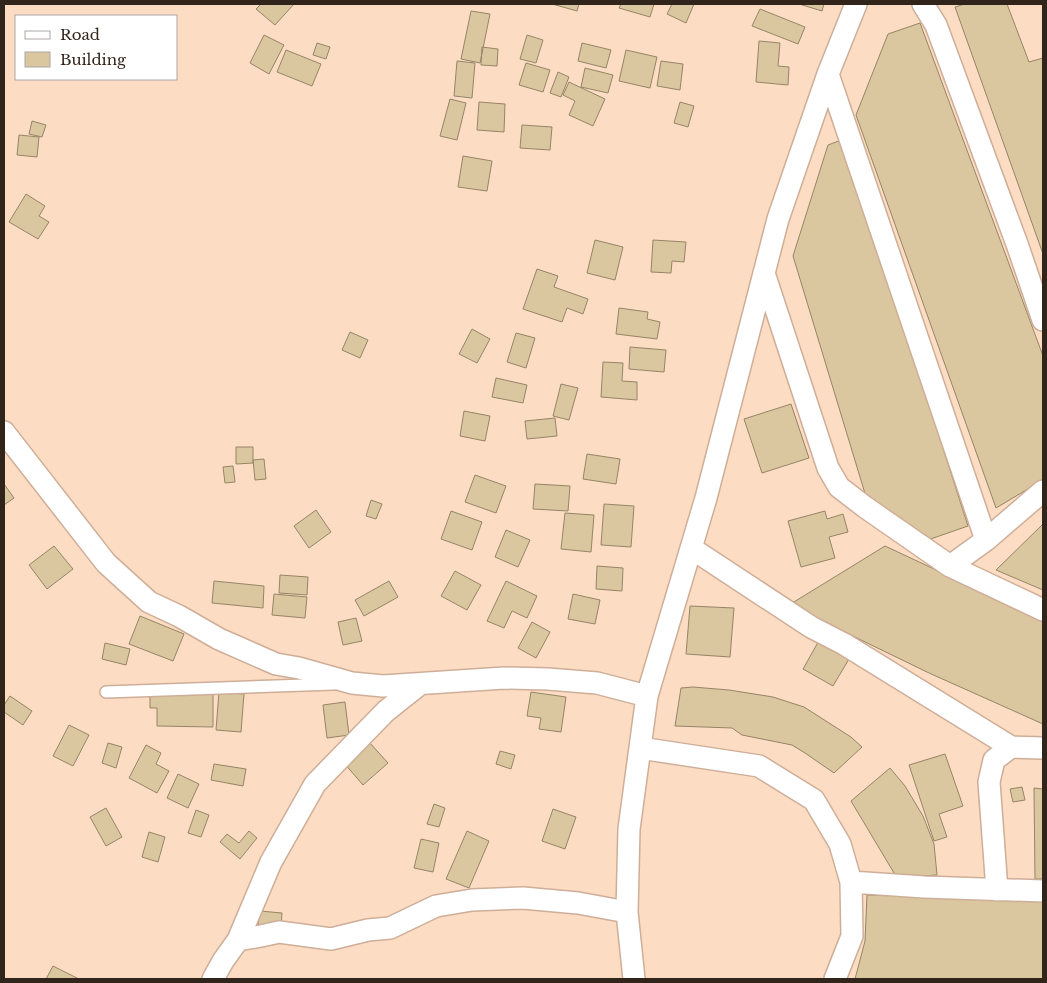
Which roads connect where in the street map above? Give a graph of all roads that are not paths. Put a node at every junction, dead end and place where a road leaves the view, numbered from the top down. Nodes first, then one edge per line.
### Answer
1 (856, 4) edge
2 (923, 4) edge
3 (828, 74) junction
4 (764, 273) junction
5 (1043, 320) edge
6 (4, 432) edge
7 (1043, 491) edge
8 (986, 540) junction
9 (692, 548) junction
10 (950, 566) junction
11 (1043, 610) edge
12 (352, 684) junction
13 (420, 684) junction
14 (106, 692) dead end
15 (647, 696) junction
16 (1011, 747) junction
17 (640, 748) junction
18 (1043, 748) edge
19 (851, 882) junction
20 (997, 890) junction
21 (1043, 891) edge
22 (627, 912) junction
23 (238, 940) junction
24 (214, 979) edge
25 (634, 979) edge
26 (835, 979) edge

1 - 3 street
2 - 5 street
3 - 4 street
3 - 8 street
4 - 9 street
4 - 10 street
6 - 12 street
7 - 8 street
8 - 10 street
9 - 15 street
9 - 16 street
10 - 11 street
12 - 13 street
12 - 14 lane
13 - 15 street
13 - 23 street
15 - 17 street
16 - 18 street
16 - 20 street
17 - 19 street
17 - 22 street
19 - 20 street
19 - 26 street
20 - 21 street
22 - 23 street
22 - 25 street
23 - 24 street

